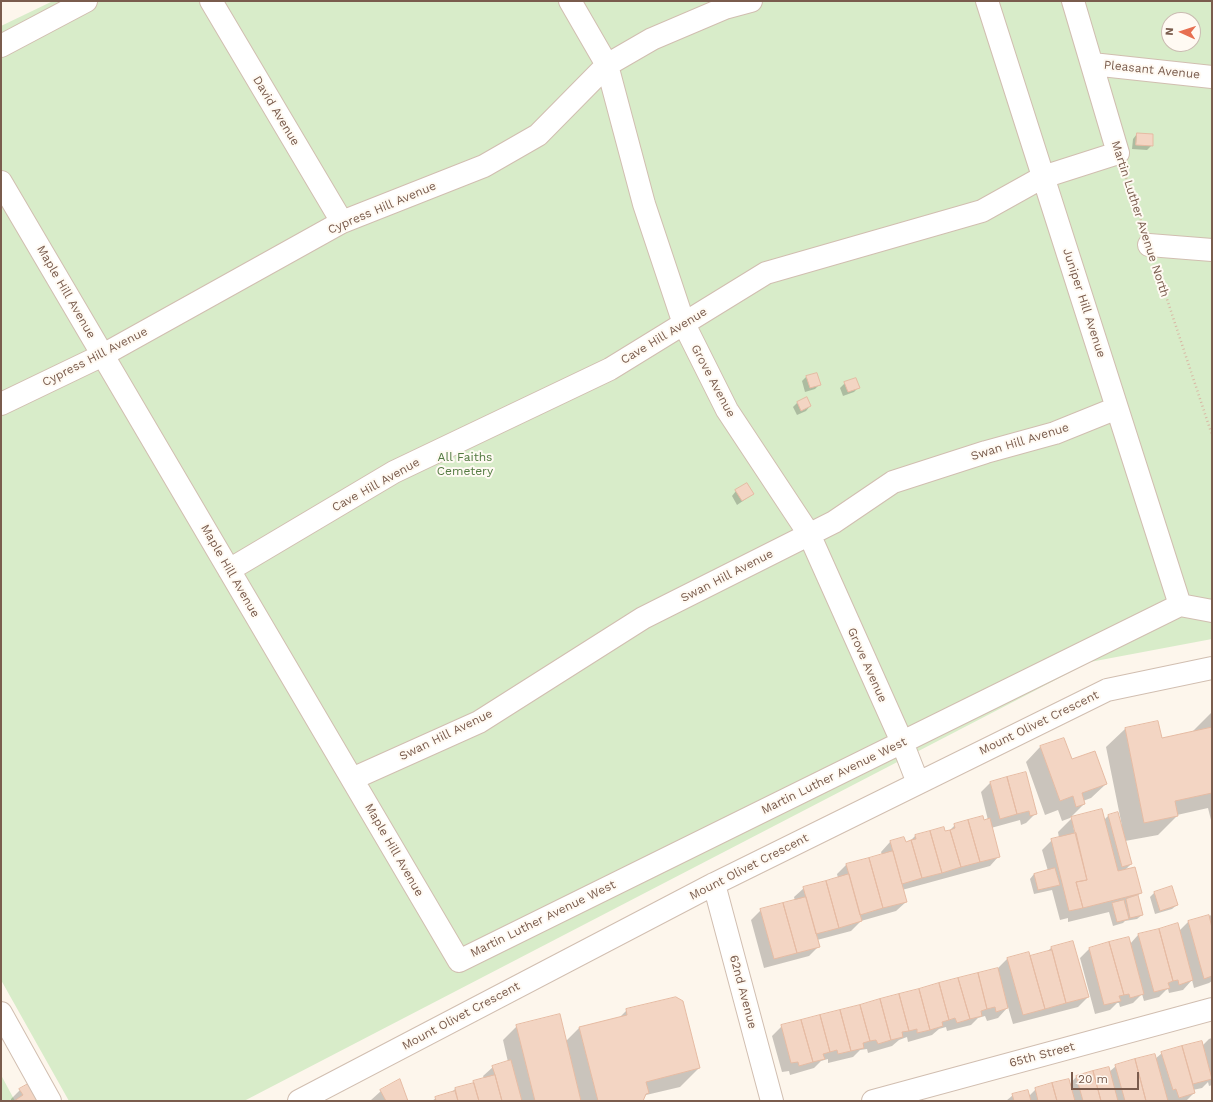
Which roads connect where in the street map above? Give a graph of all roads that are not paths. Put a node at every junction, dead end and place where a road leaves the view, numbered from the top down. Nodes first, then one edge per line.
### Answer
1 (86, 1) edge
2 (210, 1) edge
3 (570, 1) edge
4 (751, 1) edge
5 (987, 1) edge
6 (1073, 1) edge
7 (1, 46) edge
8 (1212, 62) edge
9 (1092, 64) junction
10 (608, 65) junction
11 (1176, 73) junction
12 (1212, 77) edge
13 (1118, 153) joint
14 (1043, 177) junction
15 (1, 182) edge
16 (342, 222) junction
17 (1149, 245) road end
18 (1212, 250) edge
19 (684, 324) junction
20 (103, 355) junction
21 (1, 404) edge
22 (1117, 408) junction
23 (808, 534) junction
24 (229, 570) junction
25 (1180, 605) junction
26 (1212, 610) edge
27 (1212, 668) edge
28 (902, 742) junction
29 (352, 779) junction
30 (918, 783) junction
31 (714, 884) junction
32 (459, 961) joint
33 (1212, 1009) edge
34 (1, 1013) edge
35 (50, 1101) edge
36 (299, 1101) edge
37 (772, 1101) edge
38 (873, 1101) edge

1 - 7 street
2 - 16 street, David Avenue
3 - 10 street, Grove Avenue
4 - 10 street, Cypress Hill Avenue
5 - 14 street, Juniper Hill Avenue
6 - 9 street, Martin Luther Avenue North
8 - 11 street
9 - 11 street, Pleasant Avenue
9 - 13 street, Martin Luther Avenue North
10 - 16 street, Cypress Hill Avenue
10 - 19 street, Grove Avenue
11 - 12 street, Pleasant Avenue
13 - 14 street, Cave Hill Avenue
14 - 19 street, Cave Hill Avenue
14 - 22 street, Juniper Hill Avenue
15 - 20 street, Maple Hill Avenue
16 - 20 street, Cypress Hill Avenue
17 - 18 street
19 - 23 street, Grove Avenue
19 - 24 street, Cave Hill Avenue
20 - 21 street, Cypress Hill Avenue
20 - 24 street, Maple Hill Avenue
22 - 23 street, Swan Hill Avenue
22 - 25 street, Juniper Hill Avenue
23 - 28 street, Grove Avenue
23 - 29 street, Swan Hill Avenue
24 - 29 street, Maple Hill Avenue
25 - 26 street
25 - 28 street, Martin Luther Avenue West
27 - 30 street, Mount Olivet Crescent
28 - 30 street, Grove Avenue
28 - 32 street, Martin Luther Avenue West
29 - 32 street, Maple Hill Avenue
30 - 31 street, Mount Olivet Crescent
31 - 36 street, Mount Olivet Crescent
31 - 37 street, 62nd Avenue
33 - 38 street, 65th Street
34 - 35 street

